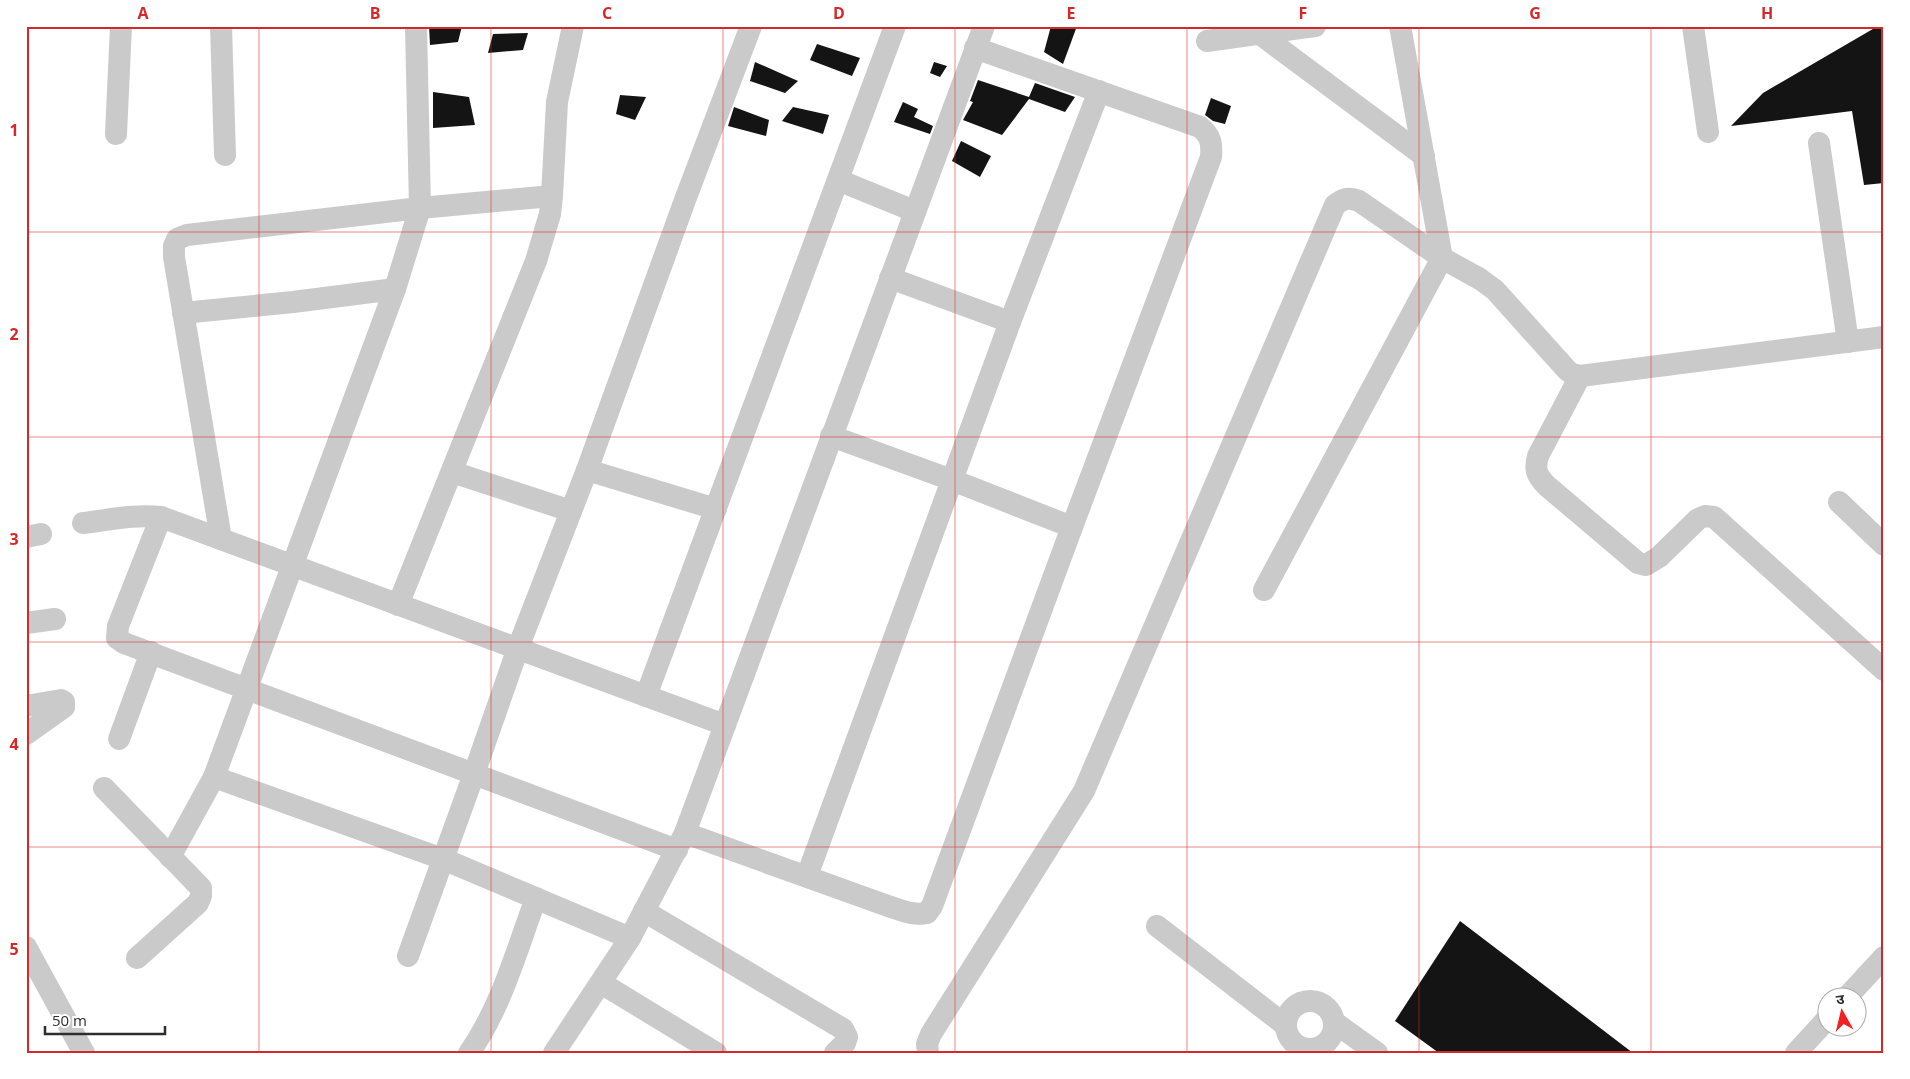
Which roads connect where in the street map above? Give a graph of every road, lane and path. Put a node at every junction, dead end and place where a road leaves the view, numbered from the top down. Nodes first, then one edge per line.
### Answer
1 (122, 26) edge
2 (221, 26) edge
3 (416, 26) edge
4 (573, 26) edge
5 (751, 26) edge
6 (895, 26) edge
7 (984, 26) edge
8 (1315, 26) edge
9 (1400, 26) edge
10 (1692, 26) edge
11 (1260, 34) junction
12 (1207, 41) dead end
13 (975, 48) junction
14 (1099, 92) junction
15 (1708, 132) dead end
16 (116, 134) dead end
17 (1819, 143) dead end
18 (225, 155) dead end
19 (1424, 156) junction
20 (838, 180) junction
21 (552, 196) junction
22 (420, 208) junction
23 (914, 210) junction
24 (1442, 258) junction
25 (890, 278) junction
26 (395, 289) junction
27 (183, 313) junction
28 (1010, 322) junction
29 (1884, 337) edge
30 (1848, 342) junction
31 (1580, 376) junction
32 (831, 436) junction
33 (587, 470) junction
34 (452, 472) junction
35 (952, 480) junction
36 (1839, 502) dead end
37 (716, 509) junction
38 (571, 511) junction
39 (160, 517) junction
40 (83, 523) dead end
41 (1072, 527) junction
42 (221, 539) junction
43 (1884, 544) edge
44 (291, 565) junction
45 (1264, 590) dead end
46 (398, 605) junction
47 (55, 619) dead end
48 (26, 623) edge
49 (518, 648) junction
50 (151, 652) junction
51 (1884, 670) edge
52 (246, 690) junction
53 (646, 696) junction
54 (26, 706) edge
55 (725, 725) junction
56 (26, 734) edge
57 (119, 739) dead end
58 (474, 774) junction
59 (214, 777) junction
60 (104, 788) dead end
61 (681, 842) junction
62 (170, 857) junction
63 (444, 859) junction
64 (807, 876) junction
65 (536, 898) junction
66 (644, 911) junction
67 (1157, 926) dead end
68 (630, 938) junction
69 (26, 947) edge
70 (408, 956) dead end
71 (1884, 957) edge
72 (137, 958) dead end
73 (1884, 980) edge
74 (601, 983) junction
75 (1857, 986) edge
76 (1868, 997) edge
77 (1334, 1022) junction
78 (1286, 1025) junction
79 (1818, 1029) edge
80 (1832, 1036) edge
81 (1331, 1048) edge
82 (84, 1053) edge
83 (470, 1053) edge
84 (554, 1053) edge
85 (716, 1053) edge
86 (835, 1053) edge
87 (928, 1053) edge
88 (1377, 1053) edge
89 (1796, 1053) edge
90 (1817, 1053) edge

1 - 16 street
2 - 18 street
3 - 22 street
4 - 21 street
5 - 33 street
6 - 20 street
7 - 13 street
8 - 11 street
9 - 19 street
10 - 15 street
11 - 12 street
11 - 19 street
13 - 14 street
13 - 23 street
14 - 28 street
14 - 41 street
17 - 30 street
19 - 24 street
20 - 23 street
20 - 37 street
21 - 22 street
21 - 34 street
22 - 26 street
22 - 27 street
23 - 25 street
24 - 31 street
24 - 45 street
24 - 87 street
25 - 28 street
25 - 32 street
26 - 27 street
26 - 44 street
27 - 42 street
28 - 35 street
29 - 30 street
30 - 31 street
31 - 51 street
32 - 35 street
32 - 55 street
33 - 37 street
33 - 38 street
34 - 38 street
34 - 46 street
35 - 41 street
35 - 64 street
36 - 43 street
37 - 53 street
38 - 49 street
39 - 40 street
39 - 42 street
39 - 50 street
41 - 64 street
42 - 44 street
44 - 46 street
44 - 52 street
46 - 49 street
47 - 48 street
49 - 53 street
49 - 58 street
50 - 52 street
50 - 57 street
52 - 58 street
52 - 59 street
53 - 55 street
54 - 56 street
55 - 61 street
58 - 61 street
58 - 63 street
59 - 62 street
59 - 63 street
60 - 62 street
61 - 64 street
61 - 66 street
62 - 72 street
63 - 65 street
63 - 70 street
65 - 68 street
65 - 83 street
66 - 68 street
66 - 86 street
67 - 78 street
68 - 74 street
69 - 82 street
71 - 75 street
73 - 76 street
74 - 84 street
74 - 85 street
77 - 78 street
77 - 81 street
77 - 88 street
78 - 81 street
79 - 89 street
80 - 90 street

